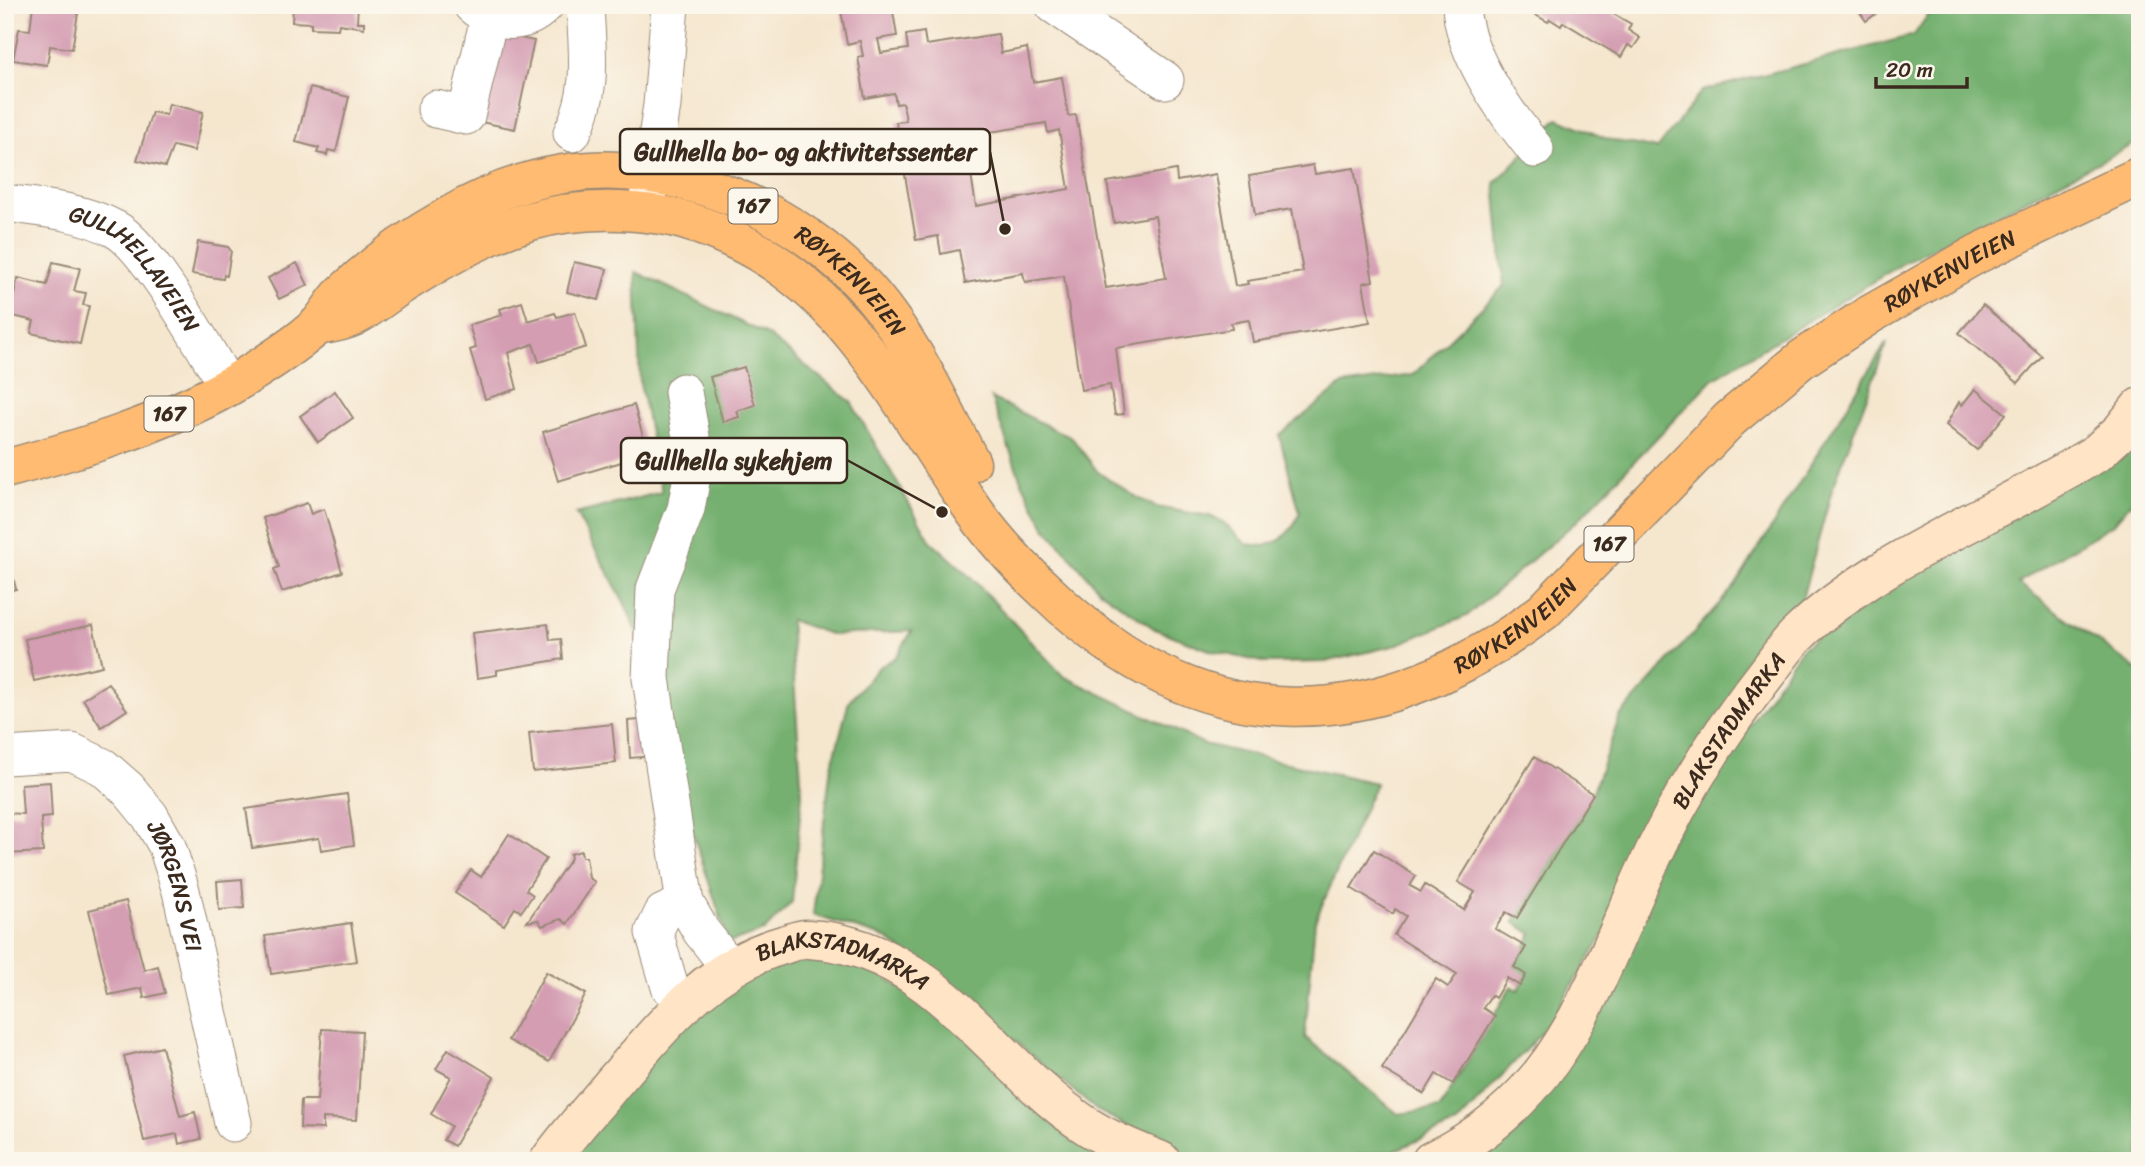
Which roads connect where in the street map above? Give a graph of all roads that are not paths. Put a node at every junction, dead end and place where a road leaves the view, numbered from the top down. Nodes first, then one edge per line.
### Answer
1 (545, 5) edge
2 (585, 5) edge
3 (670, 5) edge
4 (1054, 5) edge
5 (1461, 5) edge
6 (481, 12) edge
7 (1165, 80) dead end
8 (436, 109) dead end
9 (572, 133) dead end
10 (1535, 149) dead end
11 (651, 175) junction
12 (2140, 176) edge
13 (5, 203) edge
14 (646, 213) junction
15 (317, 326) junction
16 (228, 387) junction
17 (683, 392) dead end
18 (2140, 407) edge
19 (5, 469) edge
20 (1044, 589) junction
21 (5, 756) edge
22 (685, 903) junction
23 (730, 968) junction
24 (670, 987) dead end
25 (233, 1123) dead end
26 (549, 1161) edge
27 (1161, 1161) edge
28 (1431, 1161) edge

1 - 6 street
2 - 9 street
3 - 11 street
4 - 7 street
5 - 10 street
6 - 8 street
11 - 14 street
11 - 15 main road, RØYKENVEIEN / 167
11 - 20 main road, RØYKENVEIEN / 167
12 - 20 main road, RØYKENVEIEN / 167
13 - 16 street, GULLHELLAVEIEN
14 - 15 main road, RØYKENVEIEN / 167
14 - 20 main road, RØYKENVEIEN / 167
15 - 16 main road, RØYKENVEIEN / 167
16 - 19 main road, RØYKENVEIEN / 167
17 - 22 street
18 - 28 main road, BLAKSTADMARKA
21 - 25 street, JØRGENS VEI
22 - 23 street
22 - 24 street
23 - 26 main road, BLAKSTADMARKA
23 - 27 main road, BLAKSTADMARKA

